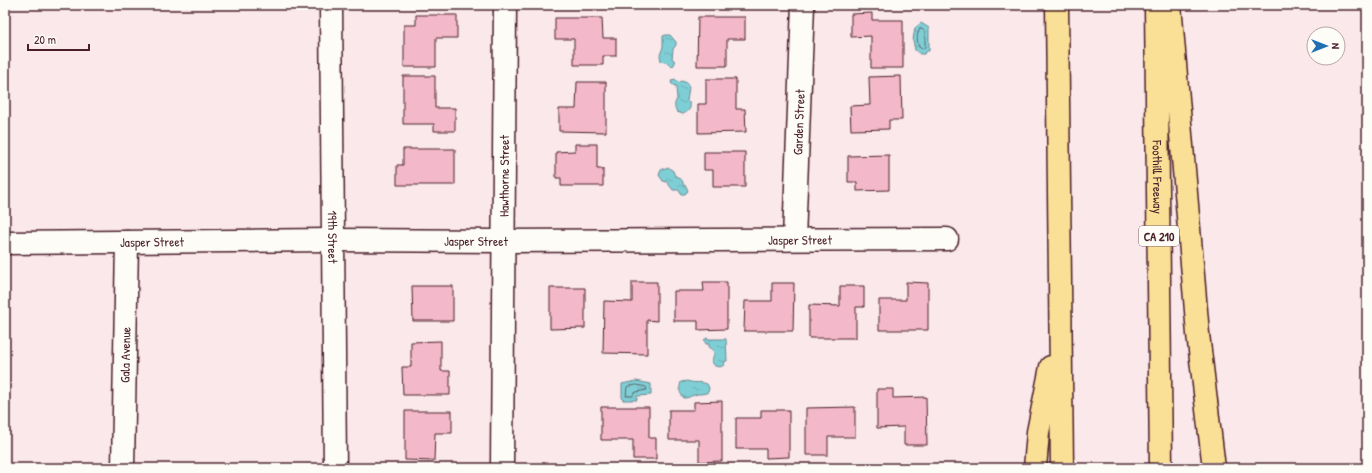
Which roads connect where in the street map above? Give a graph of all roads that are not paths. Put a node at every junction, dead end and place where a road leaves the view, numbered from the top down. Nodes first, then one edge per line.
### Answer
1 (331, 5) edge
2 (505, 5) edge
3 (803, 5) edge
4 (1057, 5) edge
5 (1156, 5) edge
6 (1170, 5) edge
7 (794, 239) junction
8 (947, 239) dead end
9 (332, 240) junction
10 (503, 241) junction
11 (128, 242) junction
12 (5, 243) edge
13 (1060, 325) junction
14 (123, 468) edge
15 (335, 468) edge
16 (502, 468) edge
17 (1035, 468) edge
18 (1062, 468) edge
19 (1162, 468) edge
20 (1214, 468) edge

1 - 9 street, 19th Street
2 - 10 street, Hawthorne Street
3 - 7 street, Garden Street
4 - 13 highway
5 - 19 highway, Foothill Freeway / CA 210
6 - 20 highway
7 - 8 street, Jasper Street
7 - 10 street, Jasper Street
9 - 10 street, Jasper Street
9 - 11 street, Jasper Street
9 - 15 street, 19th Street
10 - 16 street, Hawthorne Street
11 - 12 street, Jasper Street
11 - 14 street, Gala Avenue
13 - 17 highway
13 - 18 highway

